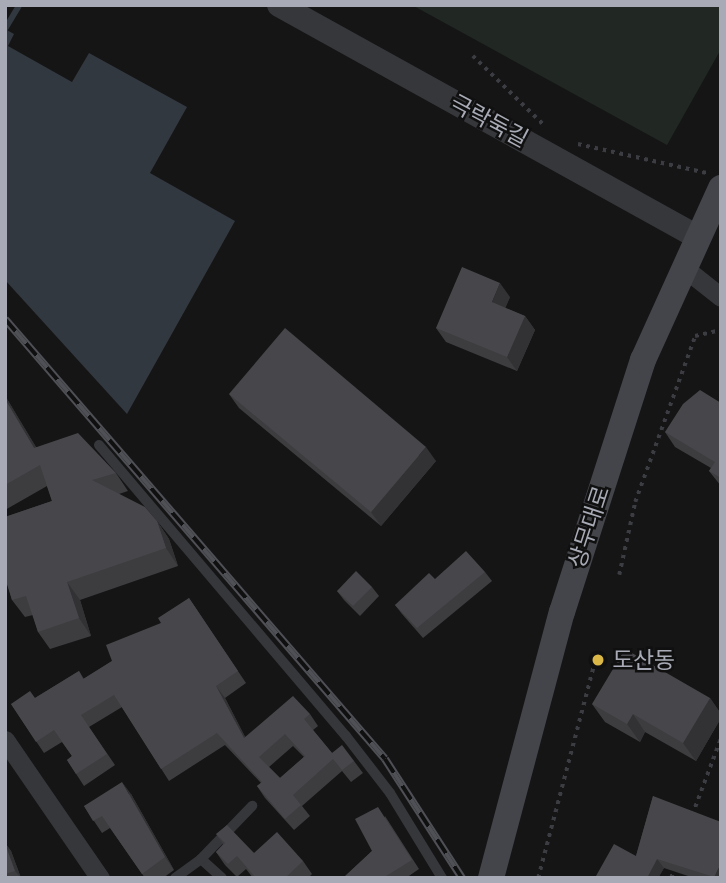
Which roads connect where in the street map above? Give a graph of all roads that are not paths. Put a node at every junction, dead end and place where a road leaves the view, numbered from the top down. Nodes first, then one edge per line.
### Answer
1 (279, 5) edge
2 (721, 188) edge
3 (701, 230) junction
4 (683, 267) junction
5 (721, 298) edge
6 (99, 445) dead end
7 (5, 740) edge
8 (252, 806) dead end
9 (201, 859) junction
10 (100, 878) edge
11 (175, 878) edge
12 (222, 878) edge
13 (442, 878) edge
14 (491, 878) edge

1 - 3 street, 극락둑길
2 - 3 main road, 상무대로
3 - 4 main road, 상무대로
4 - 5 street
4 - 14 main road, 상무대로
6 - 13 lane
7 - 10 street
8 - 9 lane
9 - 11 lane
9 - 12 lane

